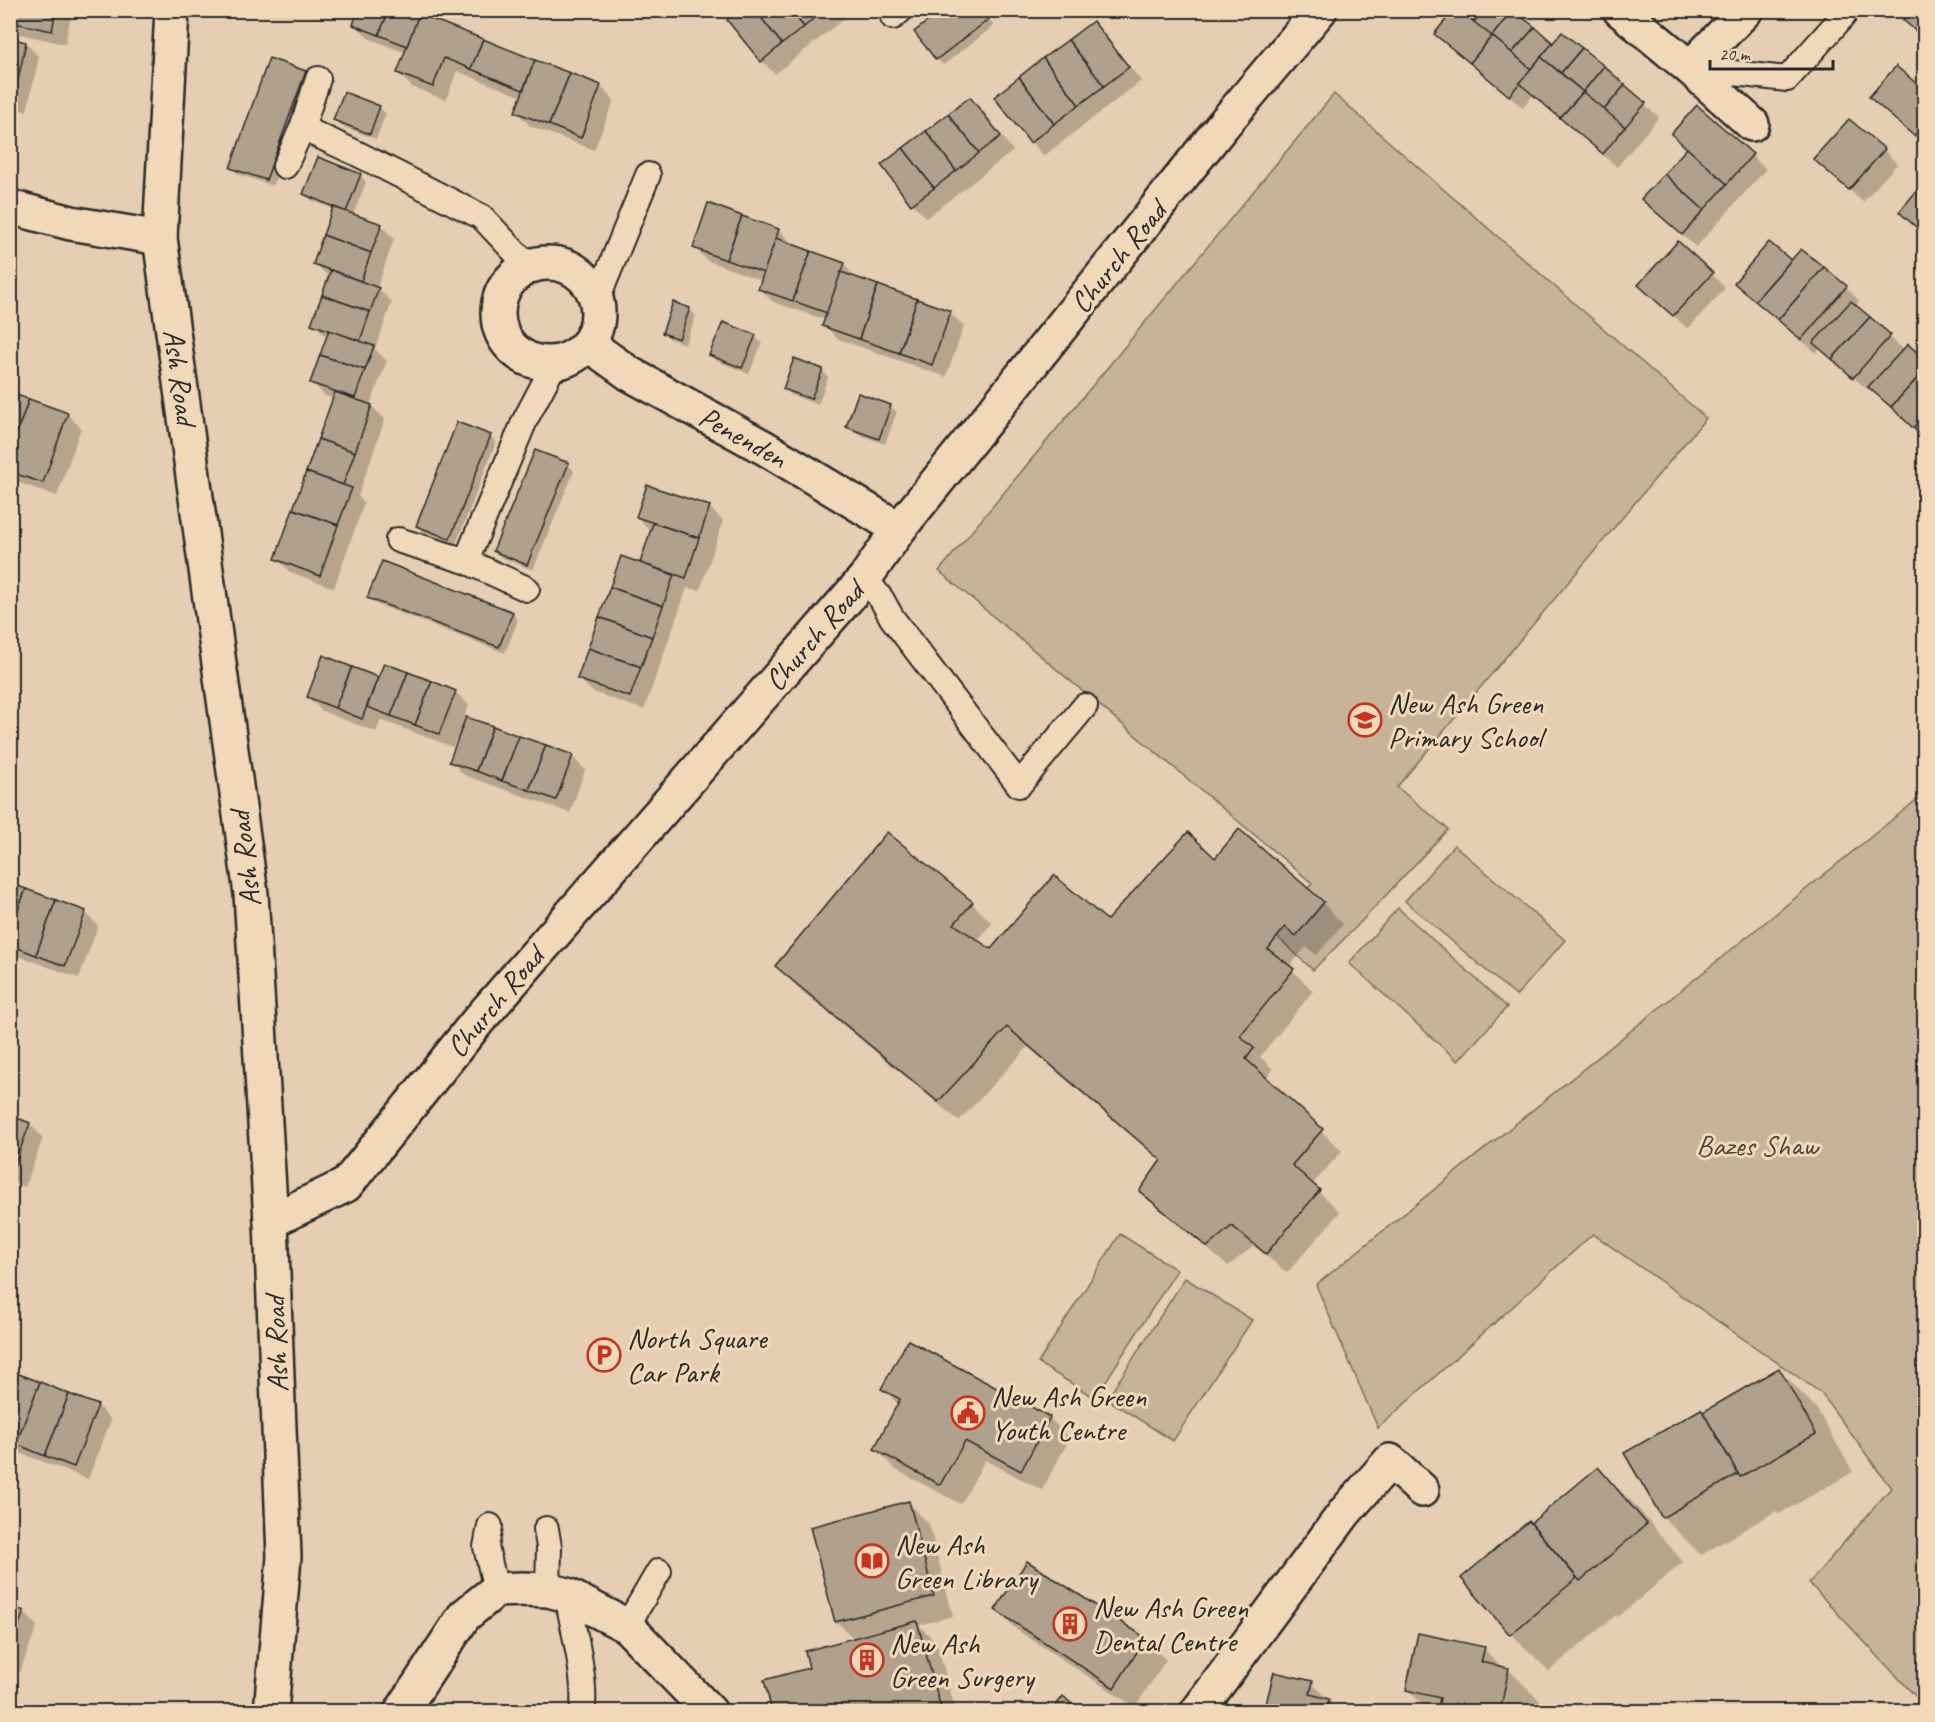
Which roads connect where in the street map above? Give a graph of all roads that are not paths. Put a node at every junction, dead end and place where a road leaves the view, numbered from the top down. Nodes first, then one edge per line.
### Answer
1 (172, 10) edge
2 (1320, 10) edge
3 (1620, 10) edge
4 (1746, 10) edge
5 (1840, 10) edge
6 (1690, 68) junction
7 (318, 79) dead end
8 (1752, 124) dead end
9 (302, 128) junction
10 (285, 166) dead end
11 (648, 175) dead end
12 (10, 207) edge
13 (160, 238) junction
14 (529, 267) junction
15 (597, 300) junction
16 (588, 344) junction
17 (555, 363) junction
18 (899, 529) junction
19 (398, 540) dead end
20 (466, 561) junction
21 (865, 578) junction
22 (527, 589) dead end
23 (1085, 706) dead end
24 (272, 1221) junction
25 (1422, 1490) dead end
26 (490, 1526) dead end
27 (546, 1529) dead end
28 (659, 1570) dead end
29 (495, 1590) junction
30 (557, 1592) junction
31 (627, 1626) junction
32 (271, 1712) edge
33 (401, 1712) edge
34 (582, 1712) edge
35 (710, 1712) edge
36 (1197, 1712) edge

1 - 13 street, Ash Road
2 - 18 street, Church Road
3 - 6 street
4 - 6 street
5 - 6 lane
6 - 8 street
7 - 9 lane
9 - 10 lane
9 - 14 lane
11 - 15 lane
12 - 13 street
13 - 24 street, Ash Road
14 - 15 street
14 - 17 street
15 - 16 street
16 - 17 street
16 - 18 street, Penenden
17 - 20 lane
18 - 21 street, Church Road
19 - 20 lane
20 - 22 lane
21 - 23 lane
21 - 24 street, Church Road
24 - 32 street, Ash Road
25 - 36 street
26 - 29 lane
27 - 30 lane
28 - 31 lane
29 - 30 street
29 - 33 street
30 - 31 street
30 - 34 lane
31 - 35 street

